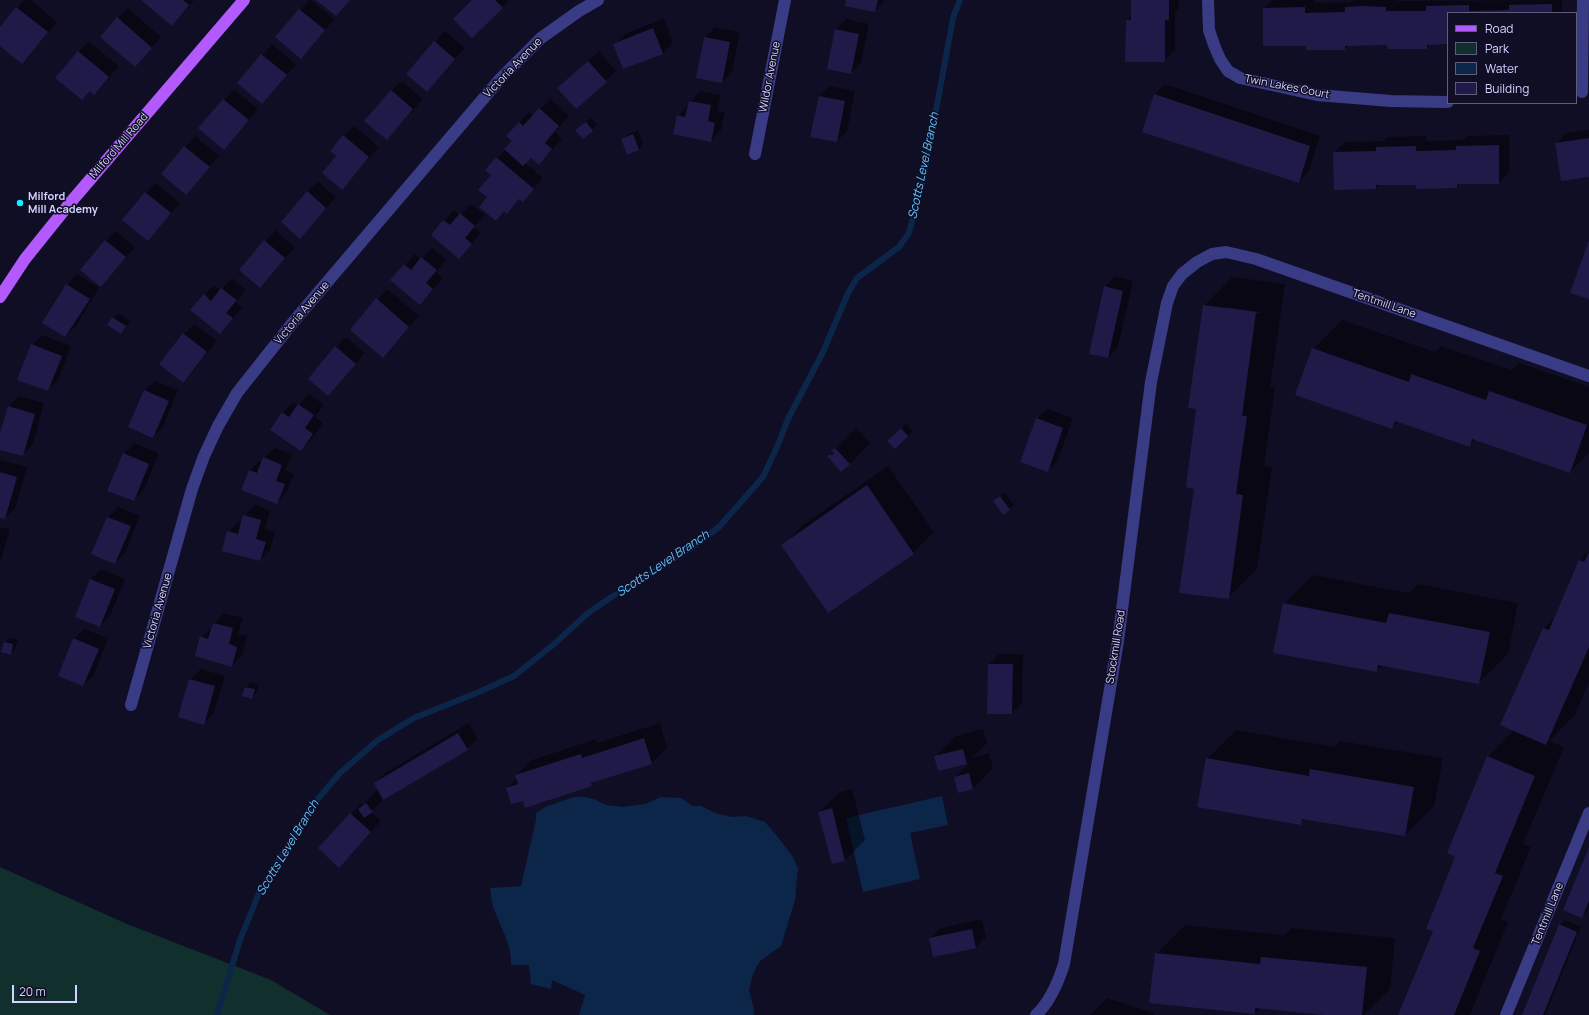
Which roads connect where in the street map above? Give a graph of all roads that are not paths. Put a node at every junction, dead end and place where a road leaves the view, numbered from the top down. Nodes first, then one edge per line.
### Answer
1 (244, 0) edge
2 (598, 0) edge
3 (785, 0) edge
4 (1208, 0) edge
5 (1583, 0) edge
6 (1582, 92) edge
7 (1447, 102) edge
8 (755, 154) dead end
9 (1182, 274) joint
10 (0, 297) edge
11 (1589, 376) edge
12 (132, 705) dead end
13 (1589, 813) edge
14 (1036, 1015) edge
15 (1506, 1015) edge

1 - 10 main road, Milford Mill Road
2 - 12 street, Victoria Avenue
3 - 8 street, Wildor Avenue
4 - 7 street, Twin Lakes Court
5 - 6 street
9 - 11 street, Tentmill Lane
9 - 14 street, Stockmill Road
13 - 15 street, Tentmill Lane

